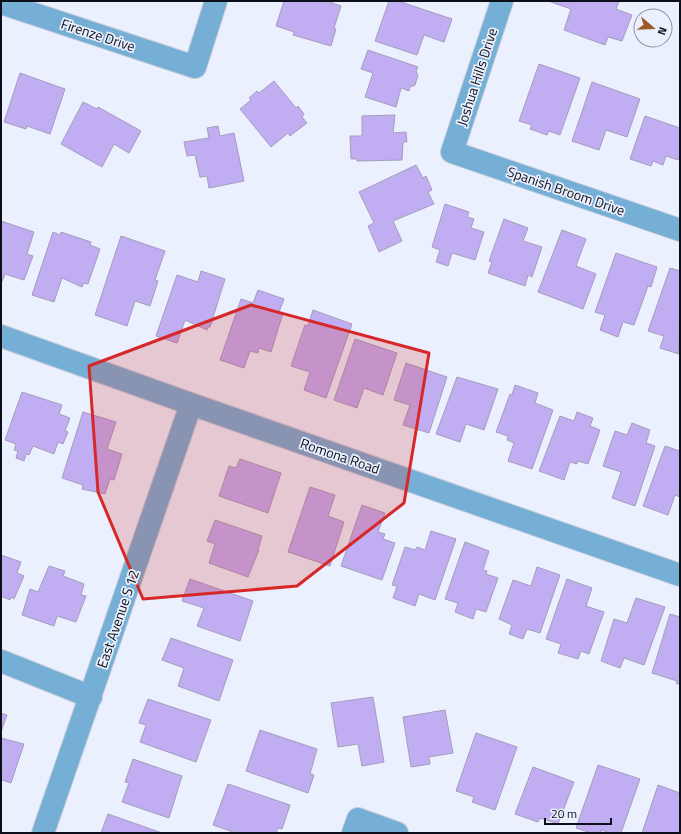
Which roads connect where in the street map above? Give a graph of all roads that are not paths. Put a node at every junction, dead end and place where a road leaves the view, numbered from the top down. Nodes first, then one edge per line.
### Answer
1 (216, 1) edge
2 (502, 1) edge
3 (1, 3) edge
4 (452, 152) joint
5 (680, 230) edge
6 (1, 336) edge
7 (191, 404) junction
8 (680, 575) edge
9 (1, 661) edge
10 (91, 697) junction
11 (355, 826) edge
12 (43, 833) edge
13 (397, 833) edge

1 - 3 street, Firenze Drive
2 - 4 street, Joshua Hills Drive
4 - 5 street, Spanish Broom Drive
6 - 7 street, Romona Road
7 - 8 street, Romona Road
7 - 10 street, East Avenue S 12
9 - 10 street
10 - 12 street, East Avenue S 12
11 - 13 street

